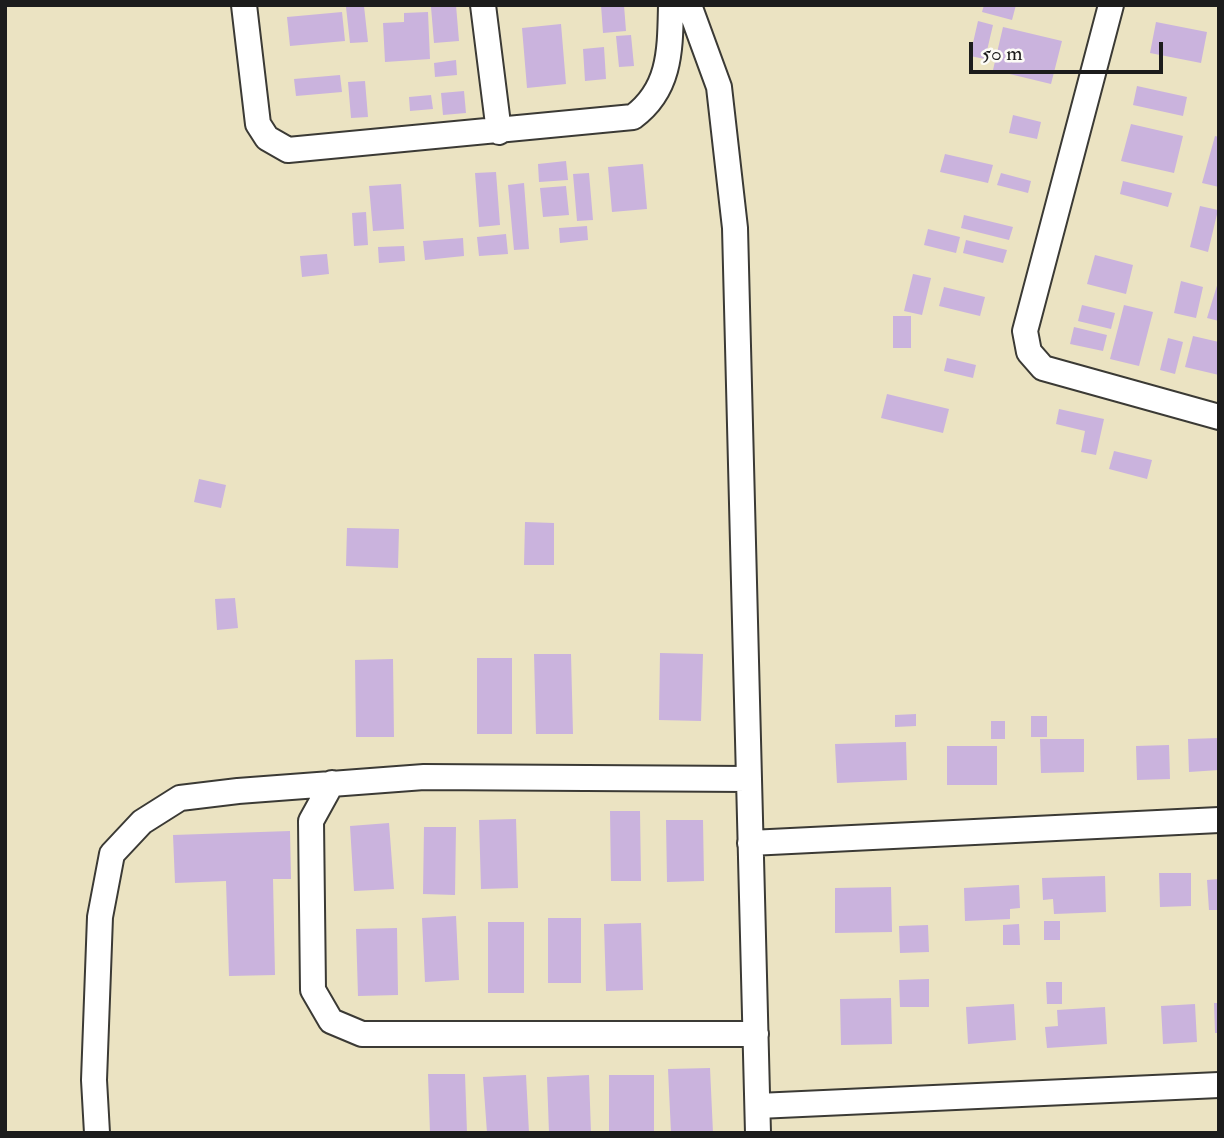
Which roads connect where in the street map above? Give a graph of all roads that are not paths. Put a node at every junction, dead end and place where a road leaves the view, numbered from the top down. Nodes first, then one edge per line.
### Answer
1 (244, 5) edge
2 (483, 5) edge
3 (671, 5) edge
4 (689, 5) edge
5 (1111, 5) edge
6 (499, 132) junction
7 (1219, 417) edge
8 (748, 779) junction
9 (332, 783) junction
10 (1219, 820) edge
11 (750, 843) junction
12 (756, 1034) junction
13 (1219, 1085) edge
14 (758, 1106) junction
15 (97, 1133) edge
16 (758, 1133) edge

1 - 6 street
2 - 6 street
3 - 6 street
4 - 8 street
5 - 7 street
8 - 9 street
8 - 11 street
9 - 12 street
9 - 15 street
10 - 11 street
11 - 12 street
12 - 14 street
13 - 14 street
14 - 16 street

